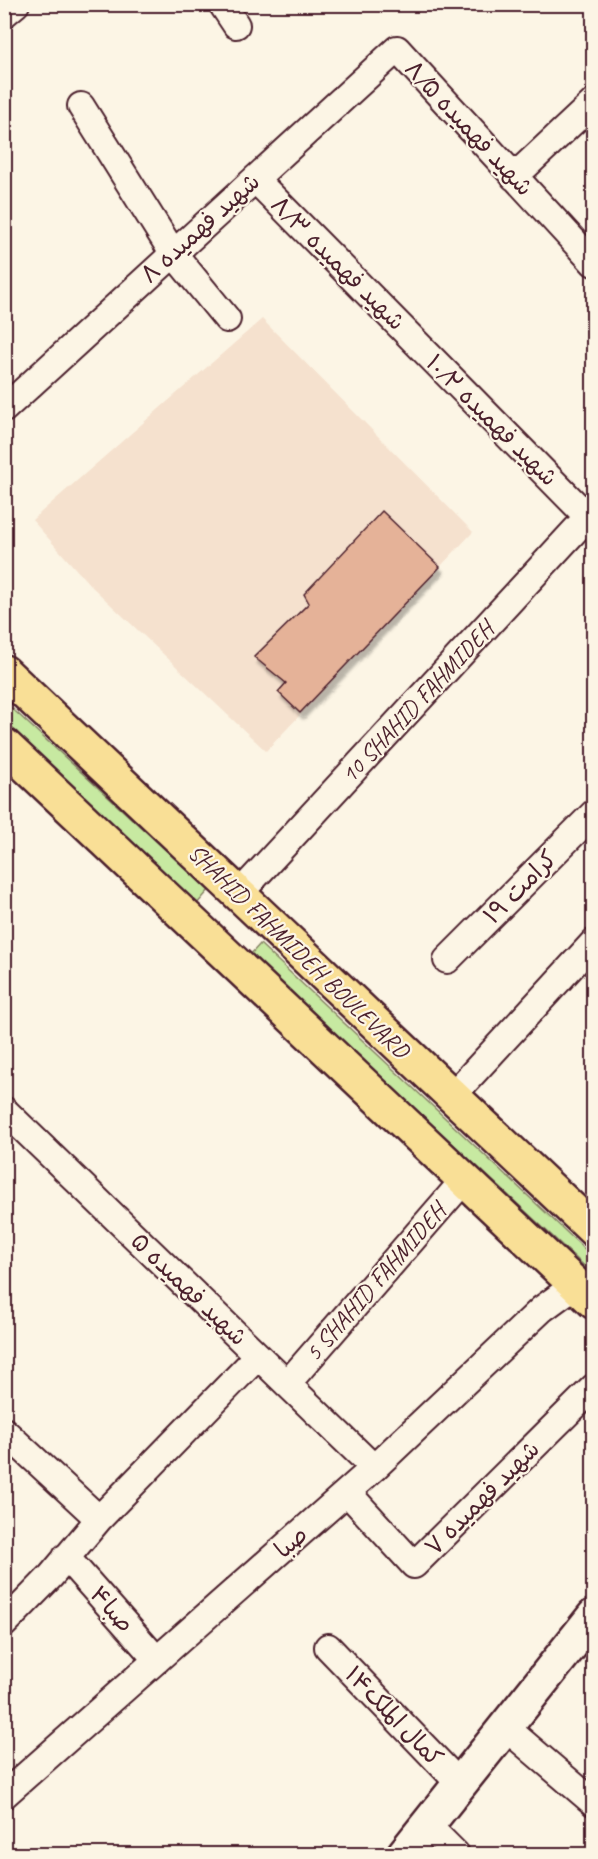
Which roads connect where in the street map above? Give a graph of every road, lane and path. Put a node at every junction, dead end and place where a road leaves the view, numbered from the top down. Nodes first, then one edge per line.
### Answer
1 (16, 4) edge
2 (4, 14) edge
3 (397, 49) joint
4 (594, 102) edge
5 (81, 106) dead end
6 (514, 177) junction
7 (255, 179) junction
8 (173, 253) junction
9 (594, 263) edge
10 (227, 319) dead end
11 (421, 348) joint
12 (4, 409) edge
13 (591, 514) edge
14 (4, 672) edge
15 (4, 745) edge
16 (594, 813) edge
17 (240, 893) junction
18 (594, 942) edge
19 (447, 960) dead end
20 (452, 1096) junction
21 (4, 1110) edge
22 (464, 1180) junction
23 (594, 1230) edge
24 (584, 1293) edge
25 (258, 1356) junction
26 (287, 1384) junction
27 (594, 1387) edge
28 (4, 1431) edge
29 (374, 1468) junction
30 (347, 1492) junction
31 (99, 1519) junction
32 (66, 1557) junction
33 (594, 1616) edge
34 (4, 1624) edge
35 (328, 1647) dead end
36 (157, 1660) junction
37 (506, 1727) junction
38 (460, 1784) junction
39 (4, 1795) edge
40 (594, 1803) edge
41 (427, 1825) junction
42 (404, 1854) edge
43 (456, 1854) edge

1 - 2 street
3 - 6 street, شهید فهمیده ۸/۵
3 - 7 street, شهید فهمیده ۸
4 - 6 street
5 - 8 street
6 - 9 street, شهید فهمیده ۸/۵
7 - 8 street, شهید فهمیده ۸
7 - 11 street, شهید فهمیده ۸/۳
8 - 10 street
8 - 12 street, شهید فهمیده ۸
11 - 13 street, شهید فهمیده ۱۰/۲
13 - 17 street, 10 SHAHID FAHMIDEH
14 - 17 main road, SHAHID FAHMIDEH BOULEVARD
15 - 22 main road
16 - 19 street, کرامت ۱۹
17 - 20 main road, SHAHID FAHMIDEH BOULEVARD
18 - 20 street
20 - 23 main road, SHAHID FAHMIDEH BOULEVARD
21 - 25 street, شهید فهمیده ۵
22 - 24 main road
22 - 26 street, 5 SHAHID FAHMIDEH
24 - 29 street, صبا
25 - 26 street, شهید فهمیده ۵
25 - 31 street
26 - 29 street, شهید فهمیده ۵
27 - 30 street, شهید فهمیده ۷
28 - 31 street
29 - 30 street, صبا
30 - 36 street, صبا
31 - 32 street
32 - 34 street
32 - 36 street, صبا۴
33 - 37 main road
35 - 38 street, کمال الملک۱۴
36 - 39 street, صبا
37 - 38 main road
37 - 40 street
38 - 41 main road
41 - 42 main road
41 - 43 street

